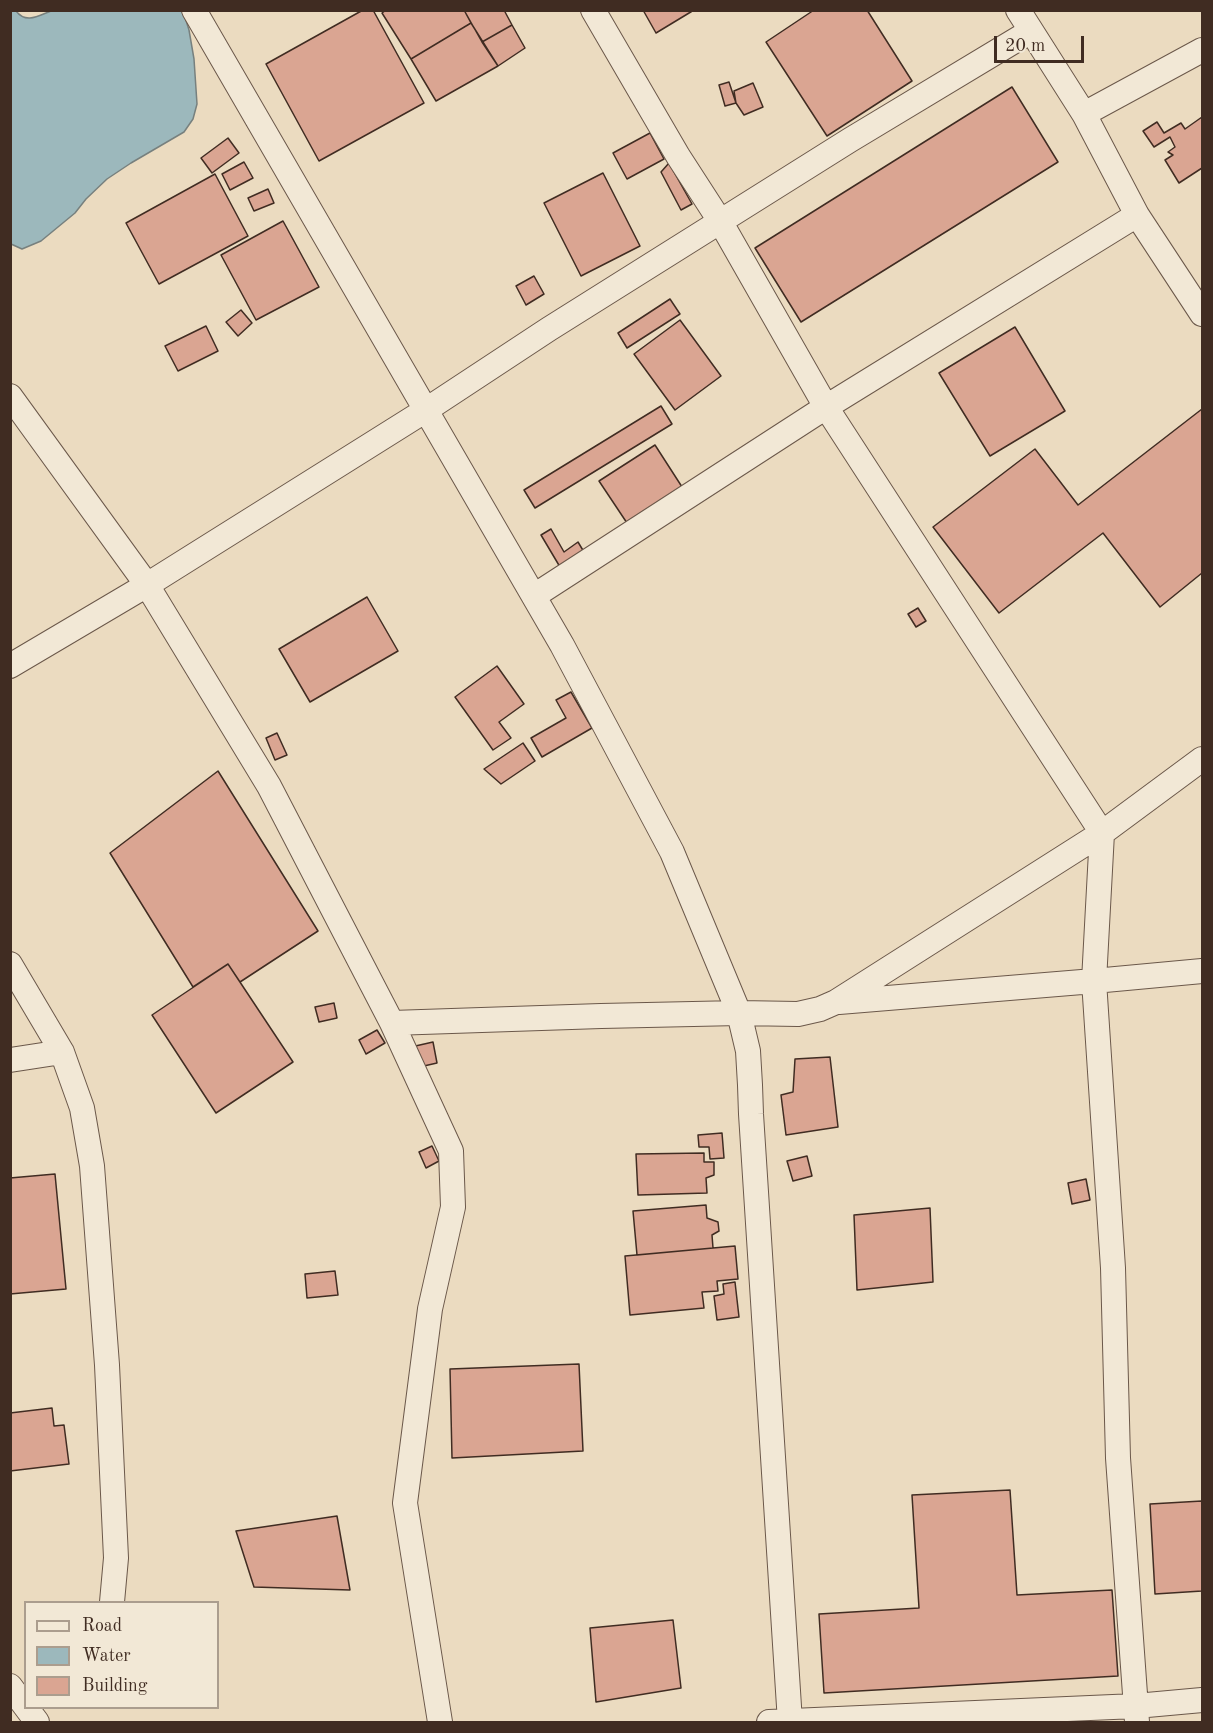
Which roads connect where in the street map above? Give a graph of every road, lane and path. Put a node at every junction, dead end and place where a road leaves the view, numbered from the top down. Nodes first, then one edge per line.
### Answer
1 (194, 10) edge
2 (593, 10) edge
3 (1018, 10) edge
4 (1031, 31) junction
5 (1203, 50) edge
6 (1084, 114) junction
7 (1137, 214) junction
8 (720, 221) junction
9 (1203, 314) edge
10 (10, 396) edge
11 (826, 407) junction
12 (426, 410) junction
13 (147, 585) junction
14 (534, 596) junction
15 (10, 666) edge
16 (1203, 759) edge
17 (1102, 833) junction
18 (10, 964) edge
19 (1203, 971) edge
20 (1094, 981) junction
21 (836, 1002) junction
22 (740, 1013) junction
23 (392, 1023) junction
24 (62, 1052) junction
25 (10, 1060) edge
26 (112, 1601) edge
27 (1203, 1700) edge
28 (29, 1709) edge
29 (1137, 1714) edge
30 (37, 1722) edge
31 (440, 1722) edge
32 (783, 1722) edge

1 - 12 street
2 - 8 street
3 - 4 street
4 - 6 street
4 - 8 street
5 - 6 street
6 - 7 street
7 - 9 street
7 - 11 street
8 - 11 street
8 - 12 street
10 - 13 street
11 - 14 street
11 - 17 street
12 - 13 street
12 - 14 street
13 - 15 street
13 - 23 street
14 - 22 street
16 - 17 street
17 - 20 street
17 - 21 street
18 - 24 street
19 - 20 street
20 - 21 street
20 - 29 street
21 - 22 street
22 - 23 street
22 - 32 street
23 - 31 street
24 - 25 street
24 - 26 street
27 - 29 street
28 - 30 street
29 - 32 street

